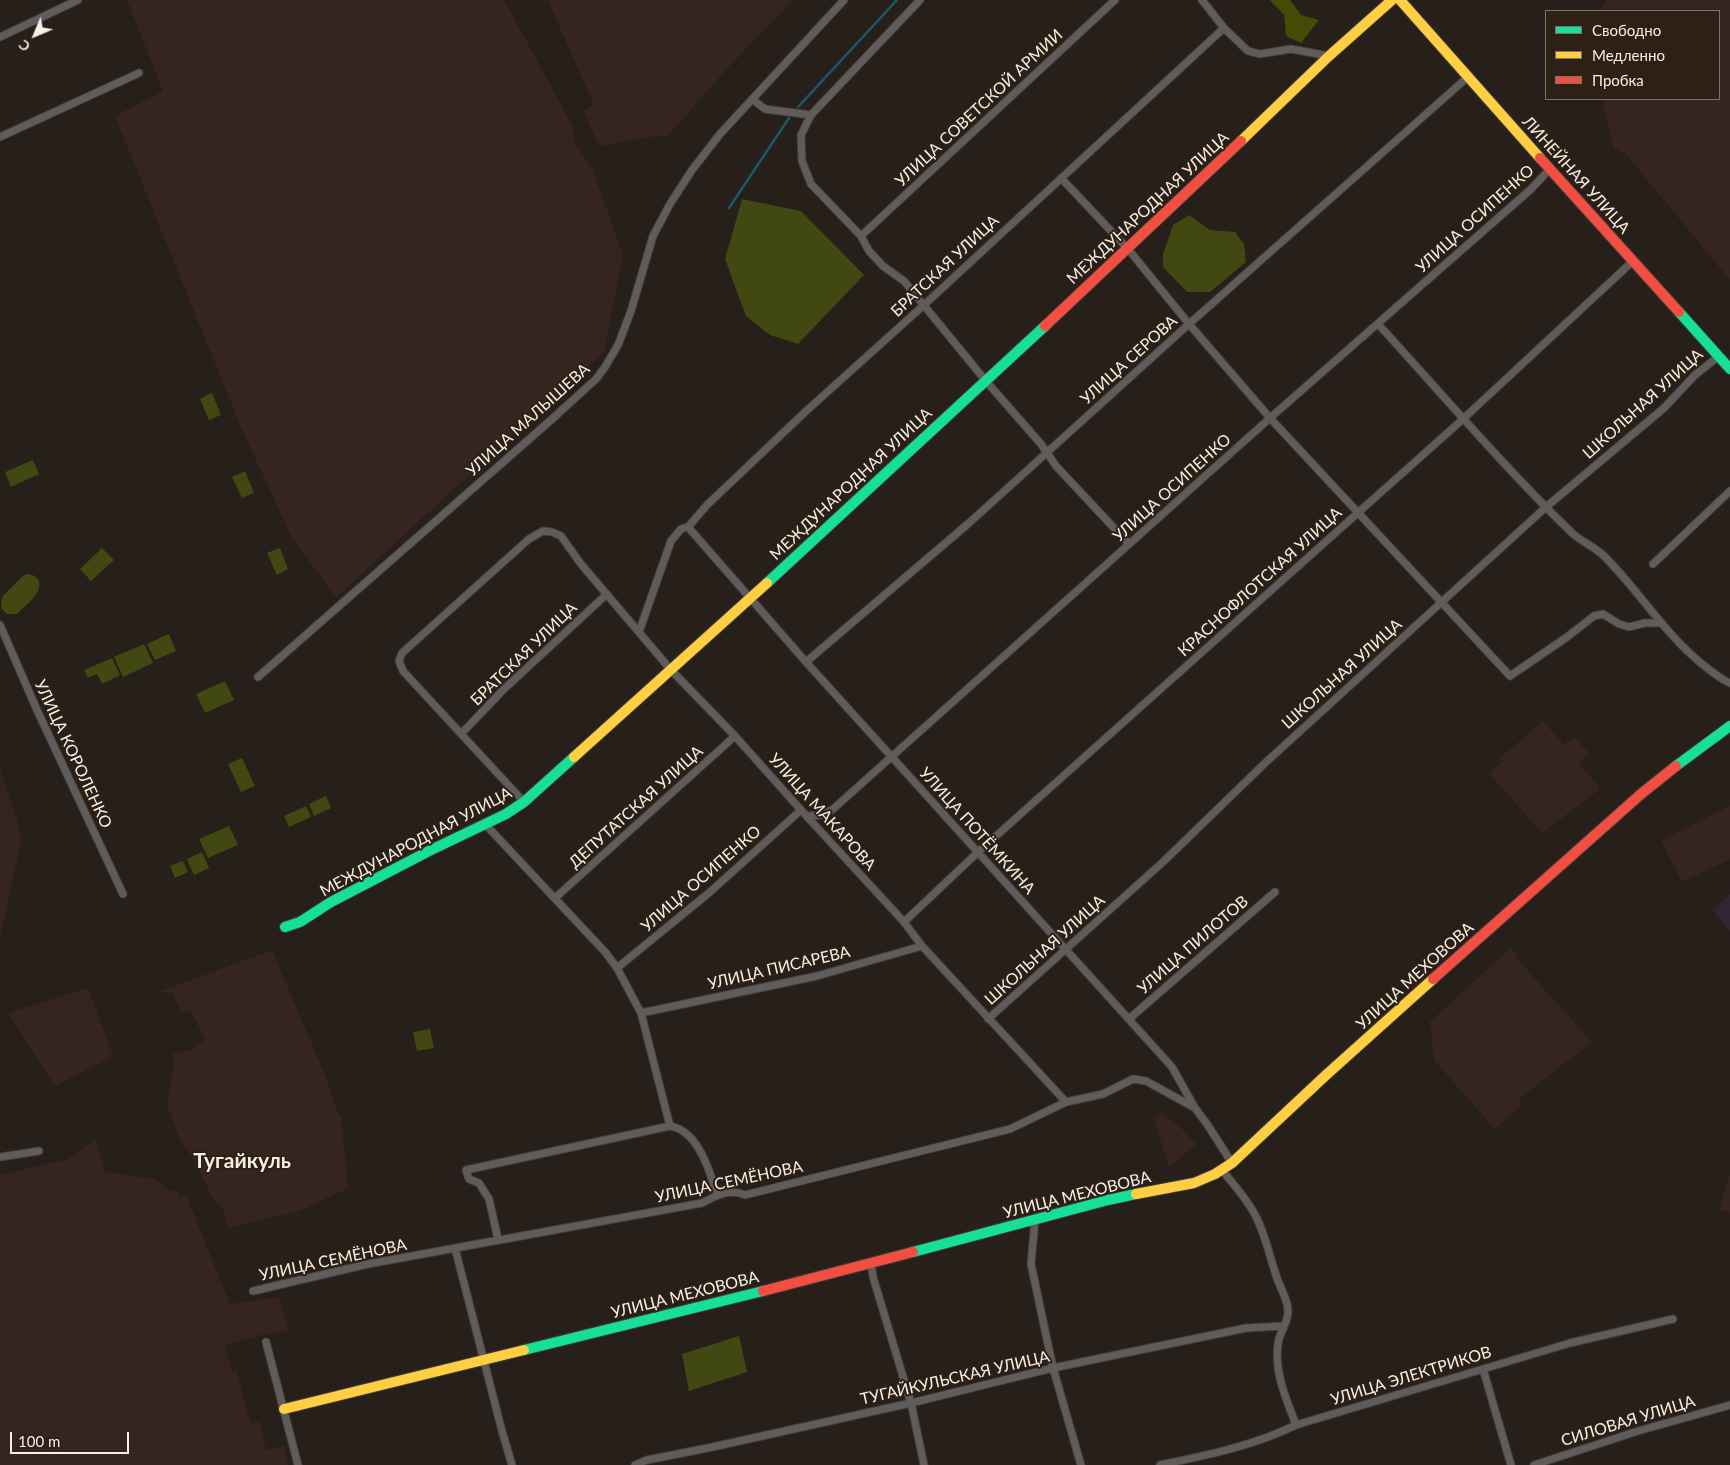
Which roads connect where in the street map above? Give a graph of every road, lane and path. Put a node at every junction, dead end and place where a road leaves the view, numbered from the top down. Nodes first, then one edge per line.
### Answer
1 (78, 0) edge
2 (844, 0) edge
3 (920, 0) edge
4 (1115, 0) edge
5 (1202, 0) edge
6 (1392, 0) edge
7 (1400, 0) edge
8 (1224, 28) junction
9 (0, 37) edge
10 (1329, 56) junction
11 (140, 73) dead end
12 (1469, 76) junction
13 (752, 99) junction
14 (811, 115) junction
15 (0, 137) edge
16 (1550, 169) junction
17 (1061, 178) junction
18 (861, 236) junction
19 (1128, 248) junction
20 (1633, 261) junction
21 (924, 305) junction
22 (1189, 324) junction
23 (1378, 324) junction
24 (1719, 356) junction
25 (1730, 369) edge
26 (985, 380) junction
27 (1270, 418) junction
28 (1463, 419) junction
29 (1047, 453) junction
30 (1730, 491) edge
31 (1546, 507) junction
32 (1359, 512) junction
33 (688, 527) junction
34 (1129, 544) junction
35 (1653, 564) dead end
36 (606, 594) junction
37 (750, 600) junction
38 (1442, 602) junction
39 (1660, 624) junction
40 (0, 625) edge
41 (638, 632) junction
42 (806, 662) junction
43 (671, 670) junction
44 (258, 677) dead end
45 (1730, 683) edge
46 (1730, 726) edge
47 (461, 734) junction
48 (735, 736) junction
49 (892, 756) junction
50 (524, 802) junction
51 (801, 810) junction
52 (807, 816) junction
53 (485, 824) junction
54 (977, 853) junction
55 (1275, 892) dead end
56 (123, 894) dead end
57 (555, 898) junction
58 (904, 922) junction
59 (285, 927) dead end
60 (922, 946) junction
61 (1066, 950) junction
62 (618, 968) junction
63 (641, 1013) junction
64 (988, 1019) junction
65 (1129, 1020) junction
66 (1066, 1102) junction
67 (1194, 1108) junction
68 (670, 1126) junction
69 (39, 1151) dead end
70 (0, 1157) edge
71 (1232, 1163) junction
72 (1222, 1170) junction
73 (716, 1195) junction
74 (1035, 1220) junction
75 (498, 1239) junction
76 (455, 1248) junction
77 (871, 1263) junction
78 (253, 1291) dead end
79 (1673, 1319) dead end
80 (1283, 1326) junction
81 (266, 1342) dead end
82 (484, 1360) junction
83 (1053, 1368) junction
84 (1483, 1369) junction
85 (912, 1403) junction
86 (1730, 1405) edge
87 (284, 1409) junction
88 (1296, 1425) junction
89 (298, 1465) edge
90 (512, 1465) edge
91 (635, 1465) edge
92 (924, 1465) edge
93 (1081, 1465) edge
94 (1160, 1465) edge
95 (1511, 1465) edge
96 (1534, 1465) edge

1 - 9 street
2 - 13 street, УЛИЦА МАЛЫШЕВА
3 - 14 street
4 - 18 street, УЛИЦА СОВЕТСКОЙ АРМИИ
5 - 8 street
6 - 10 street, МЕЖДУНАРОДНАЯ УЛИЦА
7 - 12 street, ЛИНЕЙНАЯ УЛИЦА
8 - 10 street
8 - 17 street, БРАТСКАЯ УЛИЦА
10 - 19 street, МЕЖДУНАРОДНАЯ УЛИЦА
11 - 15 street
12 - 16 street, ЛИНЕЙНАЯ УЛИЦА
12 - 22 street, УЛИЦА СЕРОВА
13 - 14 street
13 - 44 street, УЛИЦА МАЛЫШЕВА
14 - 18 street
16 - 20 street, ЛИНЕЙНАЯ УЛИЦА
16 - 23 street, УЛИЦА ОСИПЕНКО
17 - 19 street
17 - 21 street, БРАТСКАЯ УЛИЦА
18 - 21 street
19 - 22 street
19 - 26 street, МЕЖДУНАРОДНАЯ УЛИЦА
20 - 24 street, ЛИНЕЙНАЯ УЛИЦА
20 - 28 street, КРАСНОФЛОТСКАЯ УЛИЦА
21 - 26 street
21 - 33 street, БРАТСКАЯ УЛИЦА
22 - 27 street
22 - 29 street, УЛИЦА СЕРОВА
23 - 27 street, УЛИЦА ОСИПЕНКО
23 - 28 street
24 - 25 street, ЛИНЕЙНАЯ УЛИЦА
24 - 31 street, ШКОЛЬНАЯ УЛИЦА
26 - 29 street
26 - 37 street, МЕЖДУНАРОДНАЯ УЛИЦА
27 - 32 street
27 - 34 street, УЛИЦА ОСИПЕНКО
28 - 31 street
28 - 32 street, КРАСНОФЛОТСКАЯ УЛИЦА
29 - 34 street
29 - 42 street, УЛИЦА СЕРОВА
30 - 35 street
31 - 38 street, ШКОЛЬНАЯ УЛИЦА
31 - 39 street
32 - 38 street
32 - 54 street, КРАСНОФЛОТСКАЯ УЛИЦА
33 - 37 street, УЛИЦА ПОТЁМКИНА
33 - 41 street, БРАТСКАЯ УЛИЦА
34 - 49 street, УЛИЦА ОСИПЕНКО
36 - 41 street, УЛИЦА МАКАРОВА
36 - 47 street, БРАТСКАЯ УЛИЦА
36 - 47 street, УЛИЦА МАКАРОВА
37 - 42 street, УЛИЦА ПОТЁМКИНА
37 - 43 street, МЕЖДУНАРОДНАЯ УЛИЦА
38 - 39 street
38 - 61 street, ШКОЛЬНАЯ УЛИЦА
39 - 45 street
40 - 56 street, УЛИЦА КОРОЛЕНКО
41 - 43 street, УЛИЦА МАКАРОВА
42 - 49 street, УЛИЦА ПОТЁМКИНА
43 - 48 street, УЛИЦА МАКАРОВА
43 - 50 street, МЕЖДУНАРОДНАЯ УЛИЦА
46 - 71 street, УЛИЦА МЕХОВОВА
47 - 50 street
48 - 51 street, УЛИЦА МАКАРОВА
48 - 57 street, ДЕПУТАТСКАЯ УЛИЦА
49 - 52 street, УЛИЦА ОСИПЕНКО
49 - 54 street, УЛИЦА ПОТЁМКИНА
50 - 53 street, МЕЖДУНАРОДНАЯ УЛИЦА
51 - 52 street, УЛИЦА МАКАРОВА
51 - 62 street, УЛИЦА ОСИПЕНКО
52 - 58 street, УЛИЦА МАКАРОВА
53 - 57 street
53 - 59 street, МЕЖДУНАРОДНАЯ УЛИЦА
54 - 58 street, КРАСНОФЛОТСКАЯ УЛИЦА
54 - 61 street, УЛИЦА ПОТЁМКИНА
55 - 65 street, УЛИЦА ПИЛОТОВ
57 - 62 street
58 - 60 street, УЛИЦА МАКАРОВА
60 - 63 street, УЛИЦА ПИСАРЕВА
60 - 64 street, УЛИЦА МАКАРОВА
61 - 64 street, ШКОЛЬНАЯ УЛИЦА
61 - 65 street, УЛИЦА ПОТЁМКИНА
62 - 63 street
63 - 68 street
64 - 66 street, УЛИЦА МАКАРОВА
65 - 67 street, УЛИЦА ПОТЁМКИНА
66 - 67 street, УЛИЦА СЕМЁНОВА
66 - 73 street, УЛИЦА СЕМЁНОВА
67 - 71 street, УЛИЦА ПОТЁМКИНА
68 - 73 street
68 - 75 street
69 - 70 street
71 - 72 street, УЛИЦА МЕХОВОВА
72 - 74 street, УЛИЦА МЕХОВОВА
72 - 80 street
73 - 75 street, УЛИЦА СЕМЁНОВА
74 - 77 street, УЛИЦА МЕХОВОВА
74 - 83 street
75 - 76 street, УЛИЦА СЕМЁНОВА
76 - 78 street, УЛИЦА СЕМЁНОВА
76 - 82 street
77 - 82 street, УЛИЦА МЕХОВОВА
77 - 85 street
79 - 84 street, УЛИЦА ЭЛЕКТРИКОВ
80 - 83 street, ТУГАЙКУЛЬСКАЯ УЛИЦА
80 - 88 street
81 - 87 street
82 - 87 street, УЛИЦА МЕХОВОВА
82 - 90 street
83 - 85 street, ТУГАЙКУЛЬСКАЯ УЛИЦА
83 - 93 street
84 - 88 street, УЛИЦА ЭЛЕКТРИКОВ
84 - 95 street
85 - 91 street, ТУГАЙКУЛЬСКАЯ УЛИЦА
85 - 92 street
86 - 96 street, СИЛОВАЯ УЛИЦА
87 - 89 street
88 - 94 street, УЛИЦА ЭЛЕКТРИКОВ

